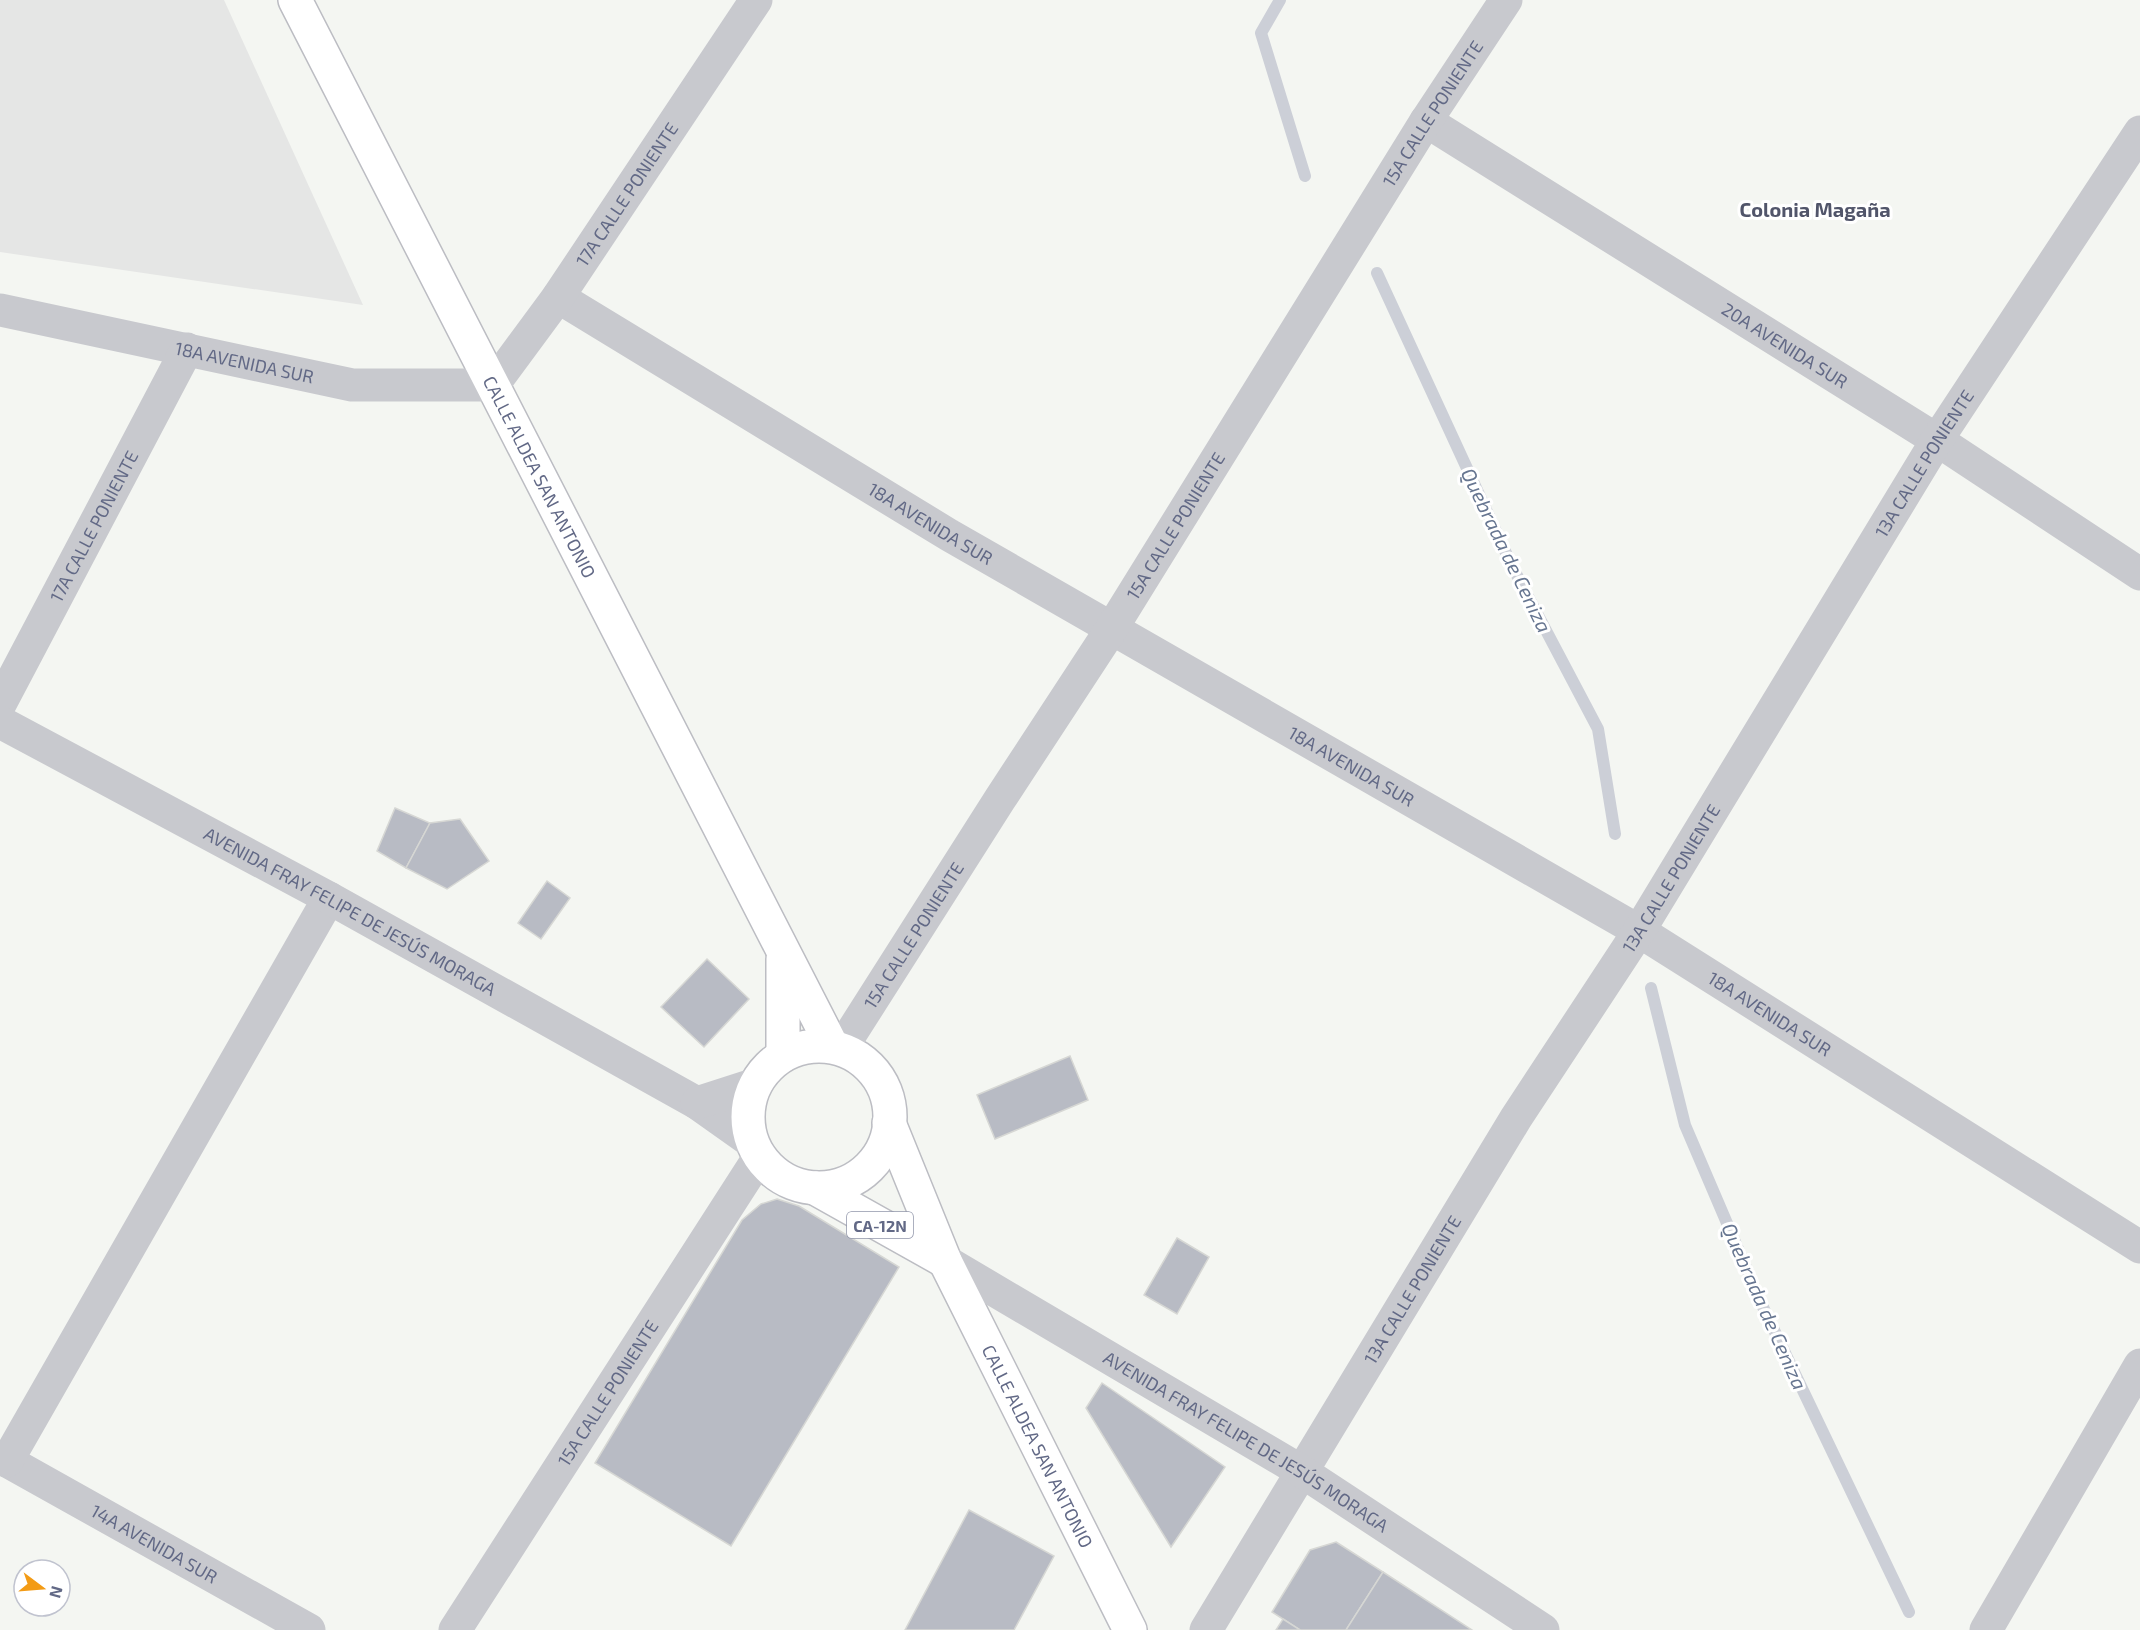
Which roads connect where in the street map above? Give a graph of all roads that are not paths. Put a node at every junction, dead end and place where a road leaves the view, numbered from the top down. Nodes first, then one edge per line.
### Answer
1 (295, 0) edge
2 (756, 0) edge
3 (1506, 0) edge
4 (1426, 121) junction
5 (2140, 132) edge
6 (558, 297) junction
7 (0, 310) edge
8 (187, 349) junction
9 (493, 385) junction
10 (1937, 440) junction
11 (2140, 574) edge
12 (1112, 628) junction
13 (0, 704) edge
14 (0, 722) edge
15 (328, 898) junction
16 (1639, 931) junction
17 (783, 954) junction
18 (836, 1047) junction
19 (783, 1055) junction
20 (756, 1084) junction
21 (697, 1103) junction
22 (890, 1123) junction
23 (756, 1149) junction
24 (815, 1188) junction
25 (2140, 1247) edge
26 (945, 1261) junction
27 (2140, 1365) edge
28 (4, 1459) edge
29 (1301, 1471) junction
30 (309, 1630) edge
31 (455, 1630) edge
32 (1130, 1630) edge
33 (1206, 1630) edge
34 (1543, 1630) edge
35 (1986, 1630) edge

1 - 9 main road, CALLE ALDEA SAN ANTONIO
2 - 6 street, 17A CALLE PONIENTE
3 - 4 street, 15A CALLE PONIENTE
4 - 10 street, 20A AVENIDA SUR
4 - 12 street, 15A CALLE PONIENTE
5 - 10 street, 13A CALLE PONIENTE
6 - 9 street, 17A CALLE PONIENTE
6 - 12 street, 18A AVENIDA SUR
7 - 8 street, 18A AVENIDA SUR
8 - 9 street, 18A AVENIDA SUR
8 - 13 street, 17A CALLE PONIENTE
9 - 17 main road, CALLE ALDEA SAN ANTONIO
10 - 11 street, 20A AVENIDA SUR
10 - 16 street, 13A CALLE PONIENTE
12 - 16 street, 18A AVENIDA SUR
12 - 18 street, 15A CALLE PONIENTE
14 - 15 street, AVENIDA FRAY FELIPE DE JESÚS MORAGA
15 - 21 street, AVENIDA FRAY FELIPE DE JESÚS MORAGA
15 - 28 street
16 - 25 street, 18A AVENIDA SUR
16 - 29 street, 13A CALLE PONIENTE
17 - 18 main road, CALLE ALDEA SAN ANTONIO
17 - 19 main road, CALLE ALDEA SAN ANTONIO
18 - 19 main road
18 - 22 main road
19 - 20 main road
20 - 21 street
20 - 23 main road
21 - 23 street, AVENIDA FRAY FELIPE DE JESÚS MORAGA
22 - 24 main road
22 - 26 main road, CALLE ALDEA SAN ANTONIO / CA-12N
23 - 24 main road
23 - 31 street, 15A CALLE PONIENTE
24 - 26 main road, CA-12N
26 - 29 street, AVENIDA FRAY FELIPE DE JESÚS MORAGA
26 - 32 main road, CALLE ALDEA SAN ANTONIO
27 - 35 street
28 - 30 street, 14A AVENIDA SUR
29 - 33 street, 13A CALLE PONIENTE
29 - 34 street, AVENIDA FRAY FELIPE DE JESÚS MORAGA

